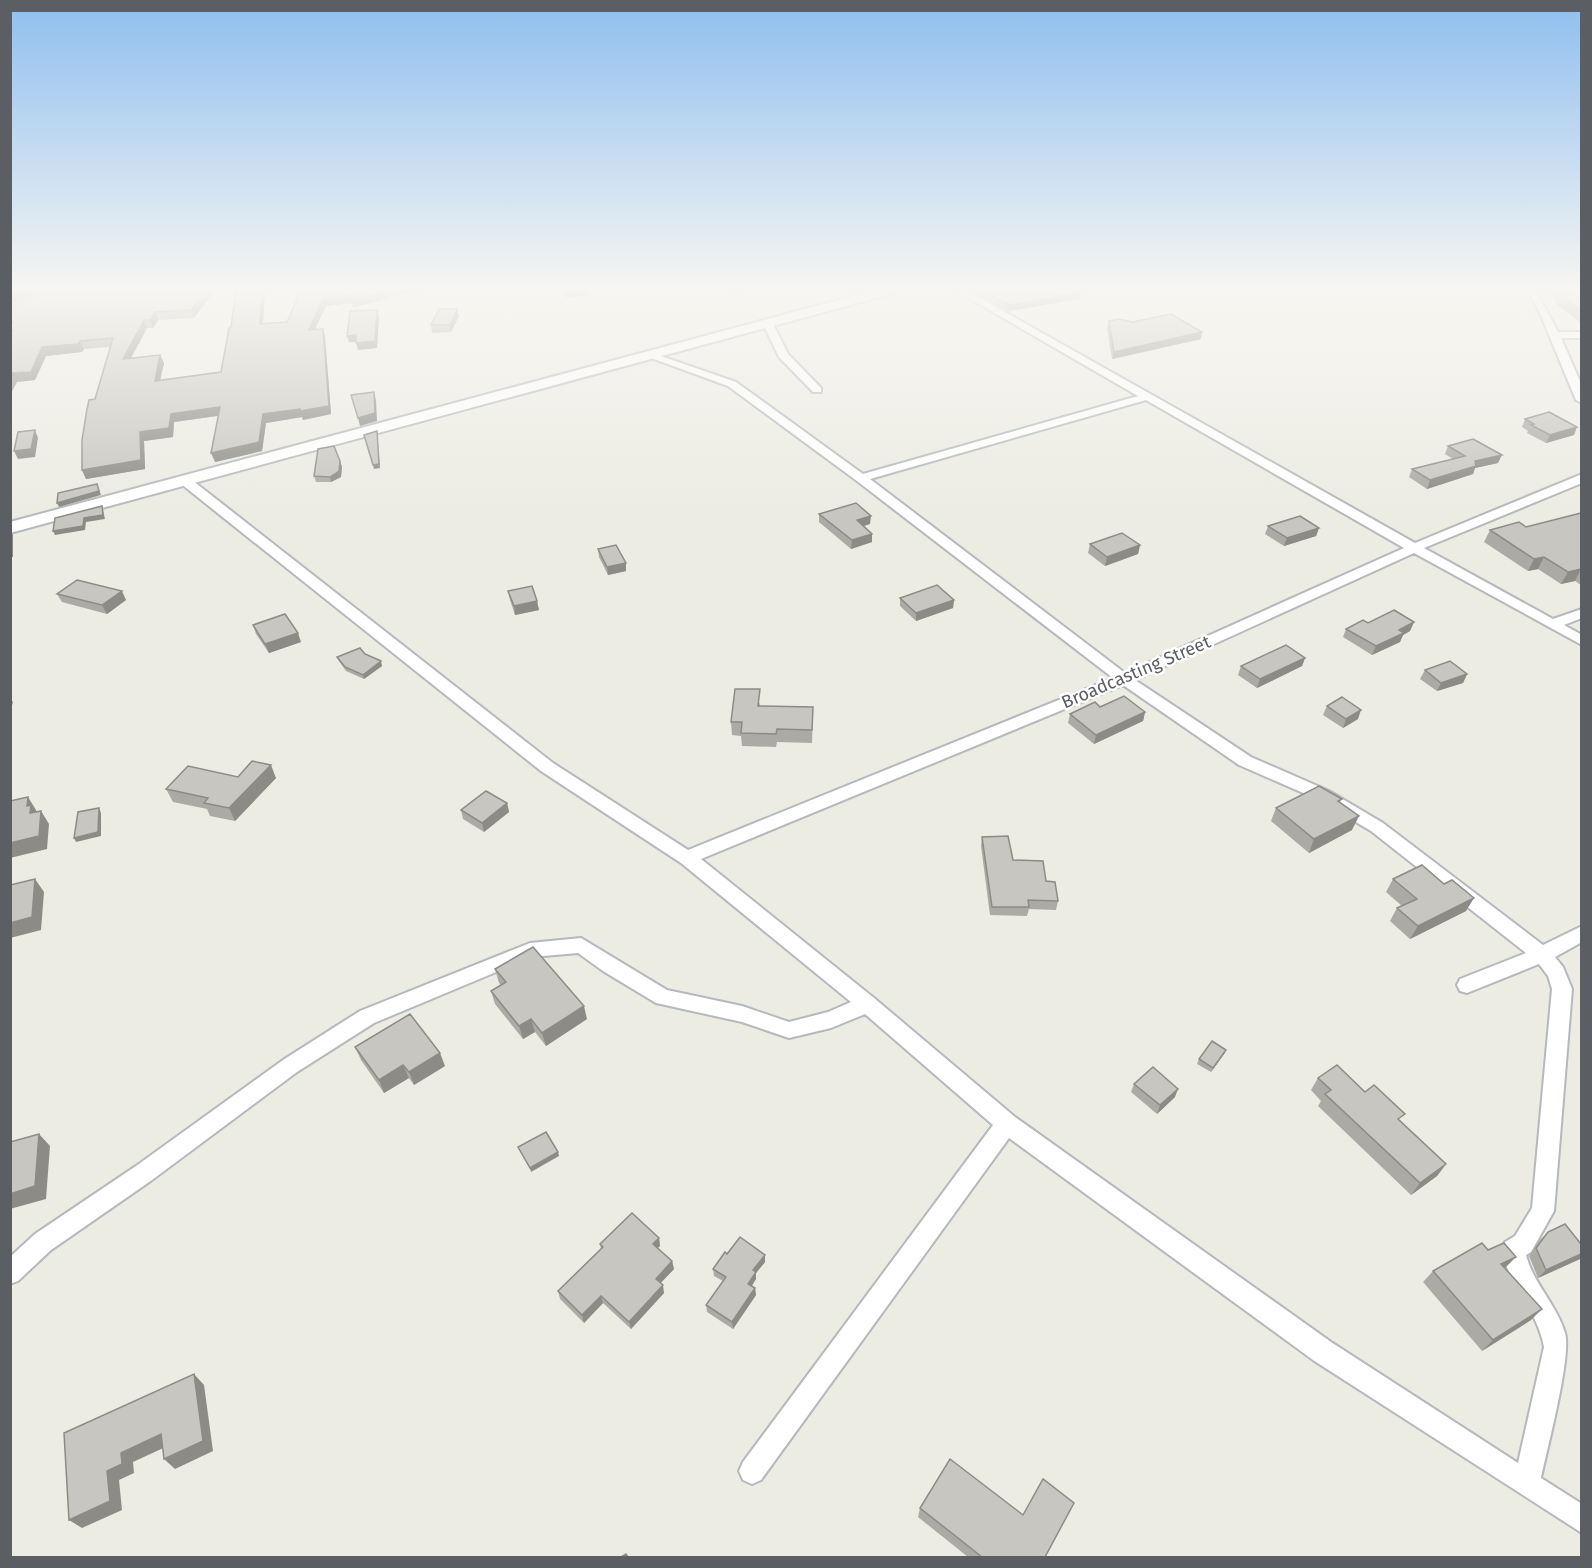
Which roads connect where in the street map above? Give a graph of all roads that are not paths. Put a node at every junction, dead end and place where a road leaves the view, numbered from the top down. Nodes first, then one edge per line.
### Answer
1 (625, 362) edge
2 (668, 362) edge
3 (790, 362) edge
4 (1089, 362) edge
5 (1565, 362) edge
6 (817, 390) dead end
7 (1149, 396) junction
8 (1581, 400) edge
9 (861, 478) junction
10 (1581, 478) edge
11 (184, 480) junction
12 (10, 528) edge
13 (1414, 548) junction
14 (1581, 613) edge
15 (1554, 624) junction
16 (1581, 641) edge
17 (1124, 679) junction
18 (687, 858) junction
19 (1581, 933) edge
20 (1542, 955) junction
21 (1467, 985) dead end
22 (867, 1004) junction
23 (1007, 1124) junction
24 (10, 1273) edge
25 (752, 1472) dead end
26 (1526, 1484) junction
27 (1581, 1520) edge

1 - 11 main road
2 - 9 street
3 - 6 street
4 - 7 street
5 - 8 street
7 - 9 street
7 - 13 street
9 - 17 street
10 - 13 street, Broadcasting Street
11 - 12 main road
11 - 18 street
13 - 15 street
13 - 17 street, Broadcasting Street
14 - 15 street
15 - 16 street
17 - 18 street, Broadcasting Street
17 - 20 street
18 - 22 street
19 - 20 street
20 - 21 street
20 - 26 street
22 - 23 street
22 - 24 street
23 - 25 street
23 - 26 street
26 - 27 street

